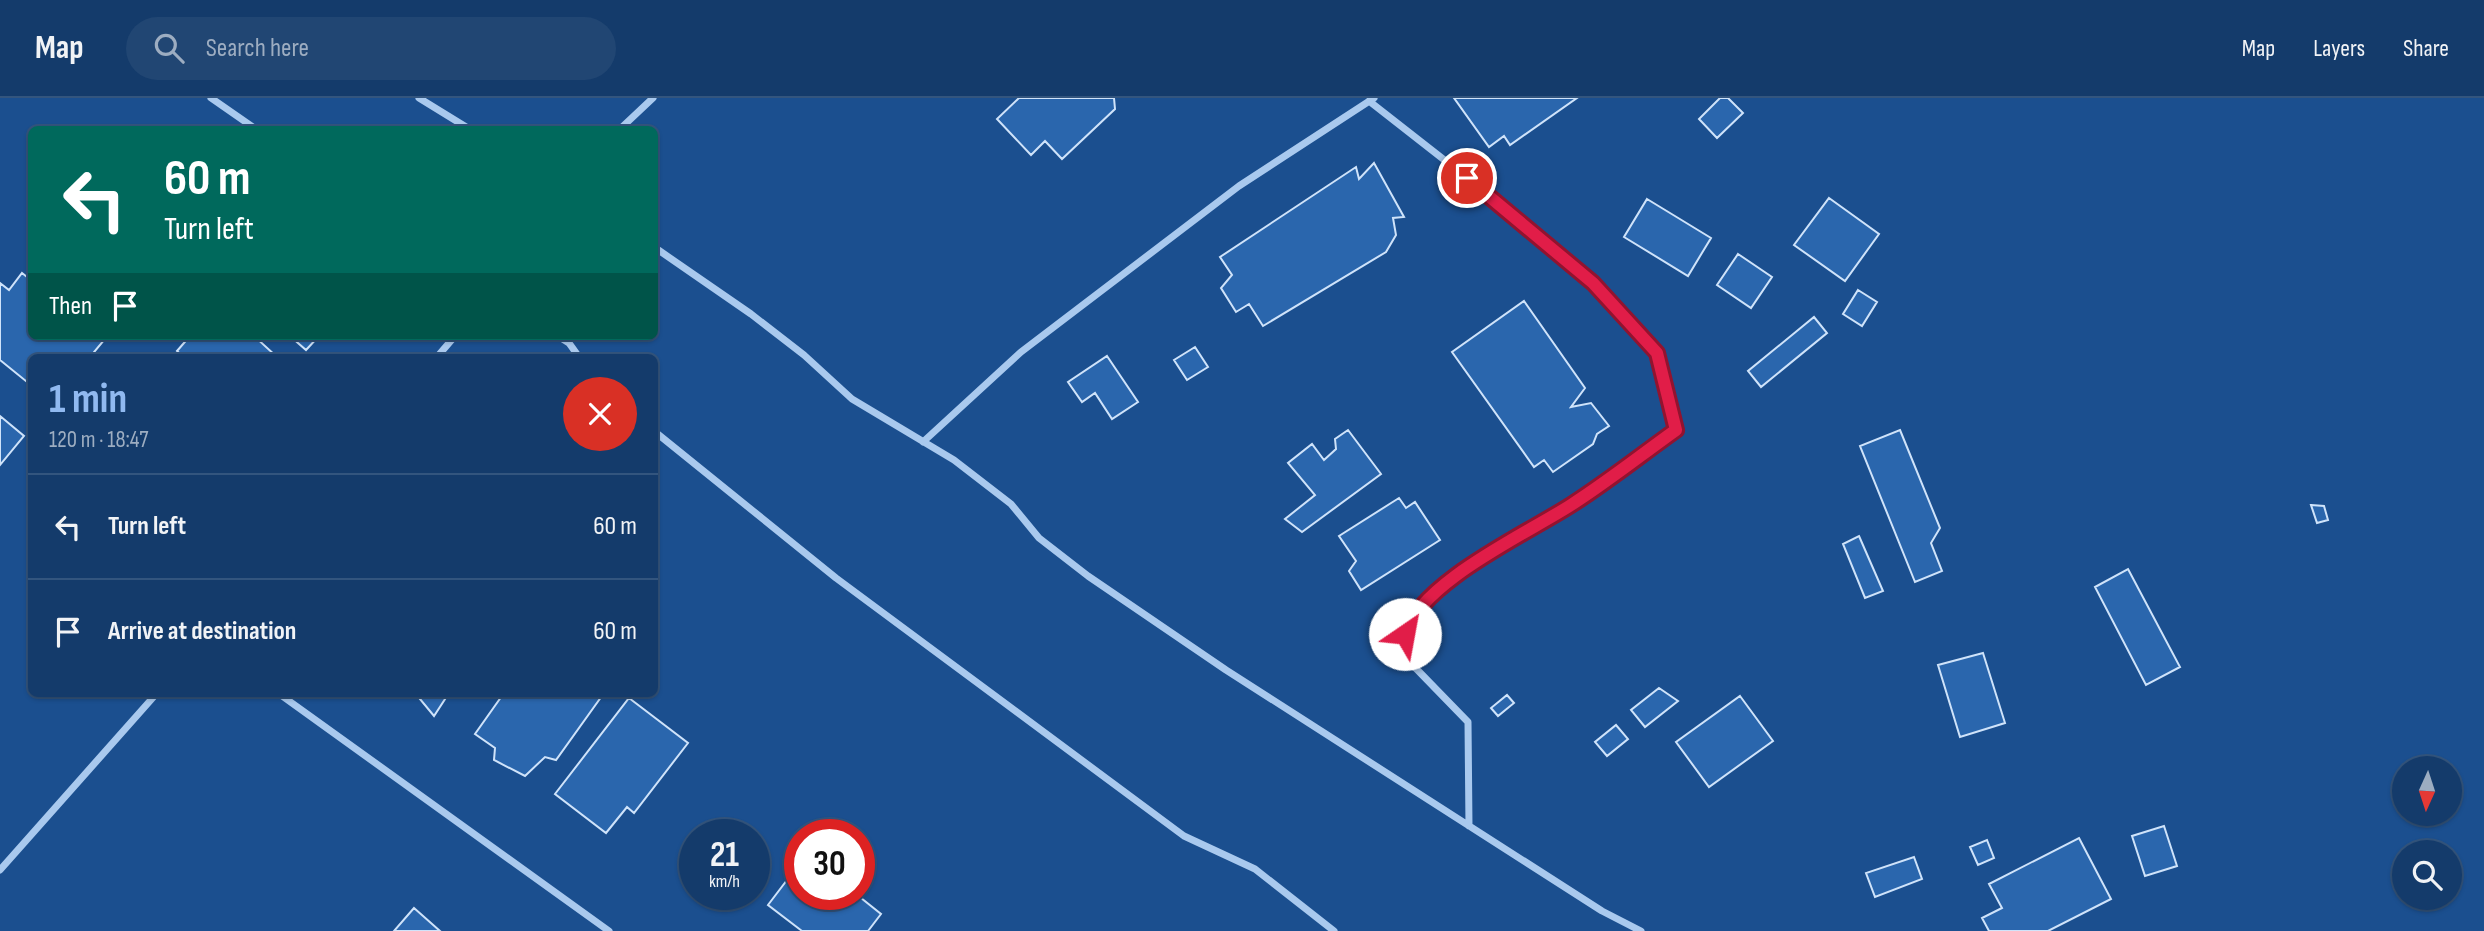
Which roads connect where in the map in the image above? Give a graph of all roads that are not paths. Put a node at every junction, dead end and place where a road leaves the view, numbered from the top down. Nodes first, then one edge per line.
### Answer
1 (211, 98) edge
2 (419, 98) edge
3 (653, 98) edge
4 (1371, 100) edge
5 (251, 126) edge
6 (464, 126) edge
7 (623, 126) edge
8 (658, 250) edge
9 (451, 340) edge
10 (564, 340) edge
11 (439, 354) edge
12 (577, 354) edge
13 (658, 434) edge
14 (923, 442) junction
15 (153, 697) edge
16 (284, 697) edge
17 (1469, 826) junction
18 (0, 870) edge
19 (609, 931) edge
20 (1334, 931) edge
21 (1641, 931) edge

1 - 5 street
2 - 6 street
3 - 7 street
4 - 14 street
4 - 17 street
8 - 14 street
9 - 11 street
10 - 12 street
13 - 20 street
14 - 17 street
15 - 18 street
16 - 19 street
17 - 21 street

